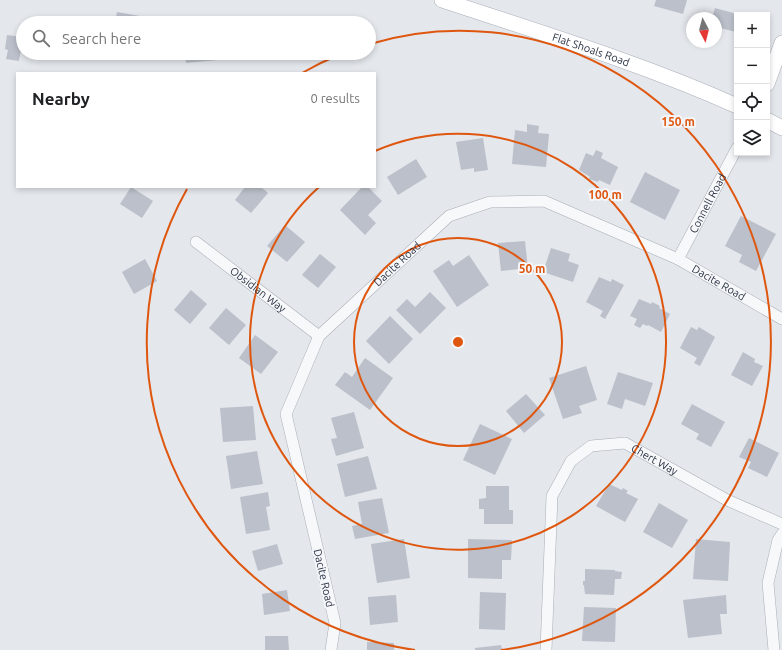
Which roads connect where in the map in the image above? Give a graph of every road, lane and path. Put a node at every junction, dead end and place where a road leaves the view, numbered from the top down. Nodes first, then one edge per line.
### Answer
1 (442, 0) edge
2 (782, 43) edge
3 (770, 76) edge
4 (734, 105) edge
5 (770, 122) edge
6 (782, 128) edge
7 (734, 154) edge
8 (196, 242) dead end
9 (678, 259) junction
10 (782, 319) edge
11 (319, 336) junction
12 (782, 524) edge
13 (782, 534) edge
14 (331, 650) edge
15 (546, 650) edge
16 (774, 650) edge

1 - 4 main road, Flat Shoals Road
2 - 3 main road
5 - 6 main road
7 - 9 street, Connell Road
8 - 11 street, Obsidian Way
9 - 10 street, Dacite Road
9 - 11 street, Dacite Road
11 - 14 street, Dacite Road
12 - 15 street, Chert Way
13 - 16 street

